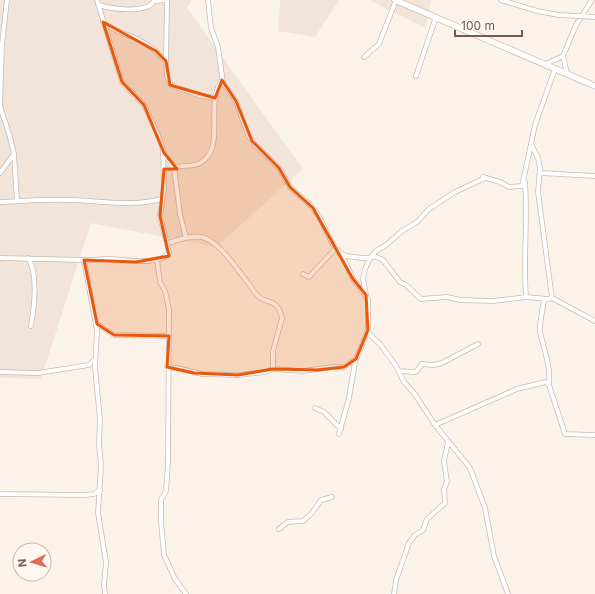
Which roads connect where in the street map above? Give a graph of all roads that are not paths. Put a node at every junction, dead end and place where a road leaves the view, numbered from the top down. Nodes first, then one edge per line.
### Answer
1 (7, 0) edge
2 (97, 0) edge
3 (167, 0) edge
4 (208, 0) edge
5 (396, 0) edge
6 (501, 0) edge
7 (592, 0) edge
8 (99, 5) junction
9 (583, 15) junction
10 (436, 17) junction
11 (595, 17) edge
12 (2, 19) edge
13 (103, 22) junction
14 (364, 56) dead end
15 (563, 56) junction
16 (166, 61) junction
17 (545, 64) junction
18 (555, 69) junction
19 (567, 74) junction
20 (416, 76) dead end
21 (222, 80) junction
22 (595, 86) edge
23 (215, 98) junction
24 (531, 144) junction
25 (164, 153) junction
26 (14, 154) junction
27 (174, 168) junction
28 (164, 169) junction
29 (0, 173) edge
30 (541, 173) junction
31 (595, 176) edge
32 (525, 181) junction
33 (162, 200) junction
34 (17, 201) junction
35 (0, 202) edge
36 (186, 238) junction
37 (168, 243) junction
38 (336, 248) junction
39 (340, 252) junction
40 (0, 258) edge
41 (28, 258) junction
42 (370, 258) junction
43 (157, 259) junction
44 (84, 260) junction
45 (303, 274) dead end
46 (366, 295) junction
47 (526, 297) junction
48 (550, 299) junction
49 (595, 322) edge
50 (97, 324) junction
51 (31, 326) dead end
52 (368, 330) junction
53 (169, 336) junction
54 (478, 344) dead end
55 (95, 358) junction
56 (356, 359) junction
57 (168, 367) junction
58 (273, 370) junction
59 (399, 371) junction
60 (0, 372) edge
61 (549, 386) junction
62 (315, 408) dead end
63 (435, 425) junction
64 (341, 429) junction
65 (340, 434) dead end
66 (595, 435) edge
67 (448, 442) junction
68 (100, 490) junction
69 (0, 494) edge
70 (332, 497) dead end
71 (279, 529) dead end
72 (106, 594) edge
73 (186, 594) edge
74 (394, 594) edge
75 (508, 594) edge

1 - 12 street
2 - 8 street
3 - 8 street
3 - 16 street
4 - 21 street
5 - 10 street
5 - 14 street
6 - 9 street
7 - 9 street
8 - 13 street
9 - 11 street
9 - 15 street
10 - 17 street
10 - 20 street
12 - 26 street
13 - 16 street
13 - 25 street
15 - 17 street
15 - 19 street
16 - 23 street
17 - 18 street
18 - 19 street
18 - 24 street
19 - 22 street
21 - 23 street
21 - 38 street
23 - 27 street
24 - 30 street
24 - 32 street
25 - 27 street
25 - 28 street
26 - 29 street
26 - 34 street
27 - 28 street
27 - 36 street
28 - 33 street
30 - 31 street
30 - 48 street
32 - 42 street
32 - 47 street
33 - 34 street
33 - 37 street
34 - 35 street
36 - 37 street
36 - 58 street
37 - 43 street
38 - 39 street
38 - 45 street
39 - 42 street
39 - 46 street
40 - 41 street
41 - 44 street
41 - 51 street
42 - 46 street
42 - 47 street
43 - 44 street
43 - 53 street
44 - 50 street
46 - 52 street
47 - 48 street
48 - 49 street
48 - 61 street
50 - 53 street
50 - 55 street
52 - 56 street
52 - 59 street
53 - 57 street
54 - 59 street
55 - 60 street
55 - 68 street
56 - 58 street
56 - 64 street
57 - 58 street
57 - 73 street
59 - 63 street
61 - 63 street
61 - 66 street
62 - 64 street
63 - 67 street
64 - 65 street
67 - 74 street
67 - 75 street
68 - 69 street
68 - 72 street
70 - 71 street

